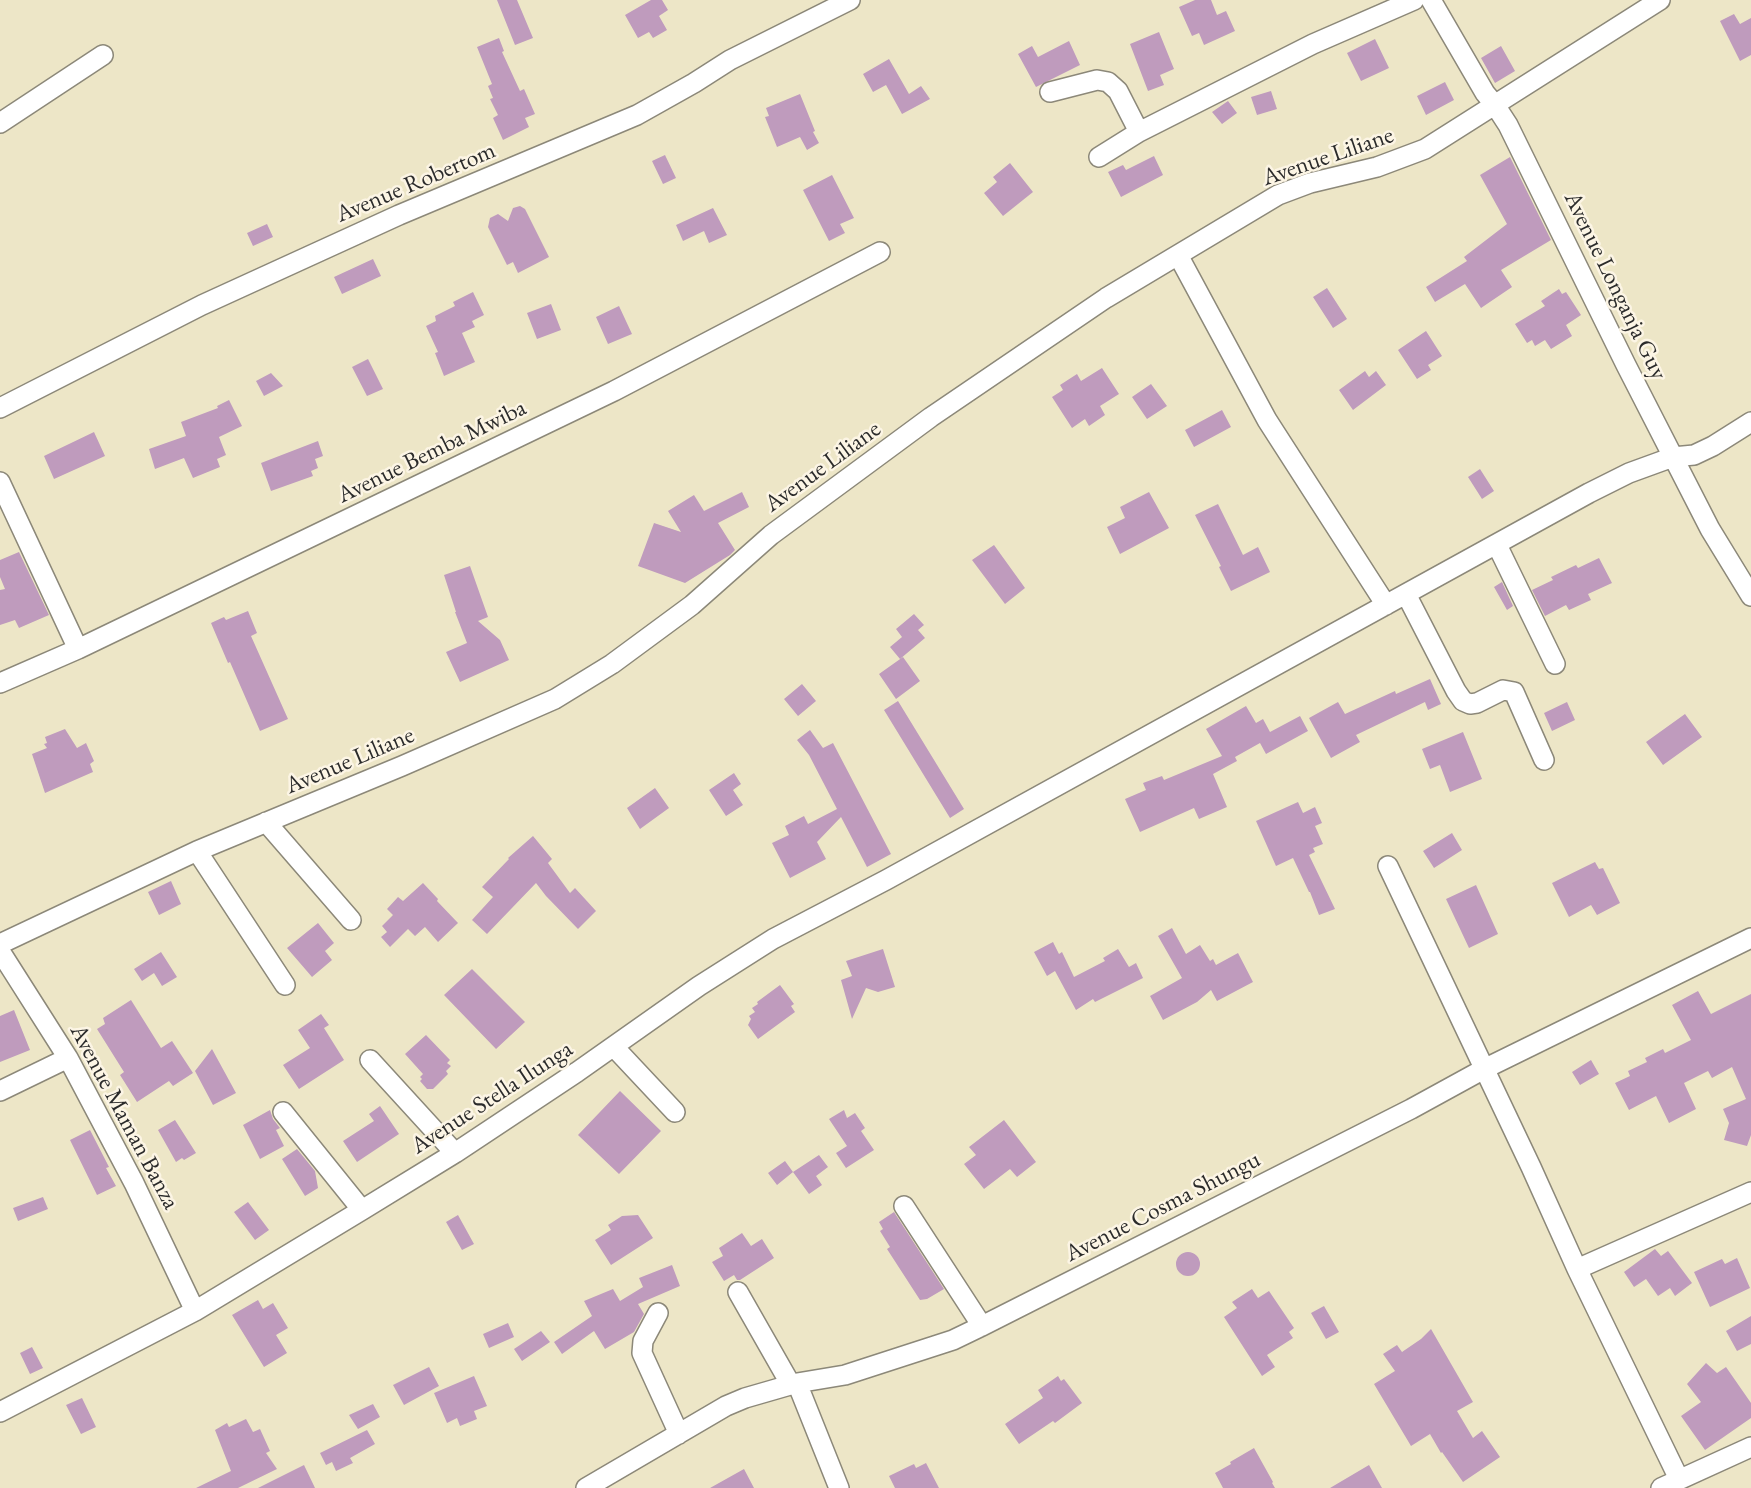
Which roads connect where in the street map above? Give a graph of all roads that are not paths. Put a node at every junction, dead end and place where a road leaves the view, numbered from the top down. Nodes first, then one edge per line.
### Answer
1 (850, 0) edge
2 (1415, 0) edge
3 (1431, 0) edge
4 (1660, 0) edge
5 (103, 55) dead end
6 (1050, 92) dead end
7 (1495, 105) junction
8 (0, 123) edge
9 (1139, 132) junction
10 (1098, 157) dead end
11 (880, 252) dead end
12 (1178, 255) junction
13 (0, 408) edge
14 (1751, 422) edge
15 (1673, 457) junction
16 (0, 482) edge
17 (1497, 545) junction
18 (1406, 594) junction
19 (1751, 596) edge
20 (1386, 605) junction
21 (78, 649) junction
22 (1555, 664) dead end
23 (0, 683) edge
24 (1544, 760) dead end
25 (267, 822) junction
26 (197, 851) junction
27 (1388, 866) dead end
28 (351, 920) dead end
29 (1751, 938) edge
30 (0, 944) edge
31 (0, 951) edge
32 (285, 985) dead end
33 (614, 1047) junction
34 (68, 1058) junction
35 (370, 1060) dead end
36 (1484, 1069) junction
37 (0, 1091) edge
38 (283, 1112) dead end
39 (675, 1112) dead end
40 (455, 1153) junction
41 (1751, 1192) edge
42 (904, 1206) dead end
43 (362, 1210) junction
44 (1577, 1269) junction
45 (738, 1292) dead end
46 (195, 1311) junction
47 (658, 1313) dead end
48 (982, 1326) junction
49 (794, 1384) junction
50 (0, 1412) edge
51 (679, 1434) junction
52 (1751, 1447) edge
53 (1670, 1484) edge
54 (586, 1488) edge
55 (839, 1488) edge

1 - 13 street, Avenue Robertom
2 - 9 street
3 - 7 street, Avenue Longanja Guy
4 - 7 street, Avenue Liliane
5 - 8 street
6 - 9 street
7 - 12 street, Avenue Liliane
7 - 15 street, Avenue Longanja Guy
9 - 10 street
11 - 21 street, Avenue Bemba Mwiba
12 - 20 street
12 - 25 street, Avenue Liliane
14 - 15 street, Avenue Stella Ilunga
15 - 17 street, Avenue Stella Ilunga
15 - 19 street, Avenue Longanja Guy
16 - 21 street
17 - 18 street, Avenue Stella Ilunga
17 - 22 street
18 - 20 street, Avenue Stella Ilunga
18 - 24 street
20 - 33 street, Avenue Stella Ilunga
21 - 23 street, Avenue Bemba Mwiba
25 - 26 street, Avenue Liliane
25 - 28 street
26 - 30 street, Avenue Liliane
26 - 32 street
27 - 36 street
29 - 36 street, Avenue Cosma Shungu
31 - 34 street, Avenue Maman Banza
33 - 39 street
33 - 40 street, Avenue Stella Ilunga
34 - 37 street
34 - 46 street, Avenue Maman Banza
35 - 40 street
36 - 44 street
36 - 48 street, Avenue Cosma Shungu
38 - 43 street
40 - 43 street, Avenue Stella Ilunga
41 - 44 street
42 - 48 street
43 - 46 street, Avenue Stella Ilunga
44 - 53 street
45 - 49 street
46 - 50 street, Avenue Stella Ilunga
47 - 51 street
48 - 49 street, Avenue Cosma Shungu
49 - 51 street, Avenue Cosma Shungu
49 - 55 street
51 - 54 street, Avenue Cosma Shungu
52 - 53 street

